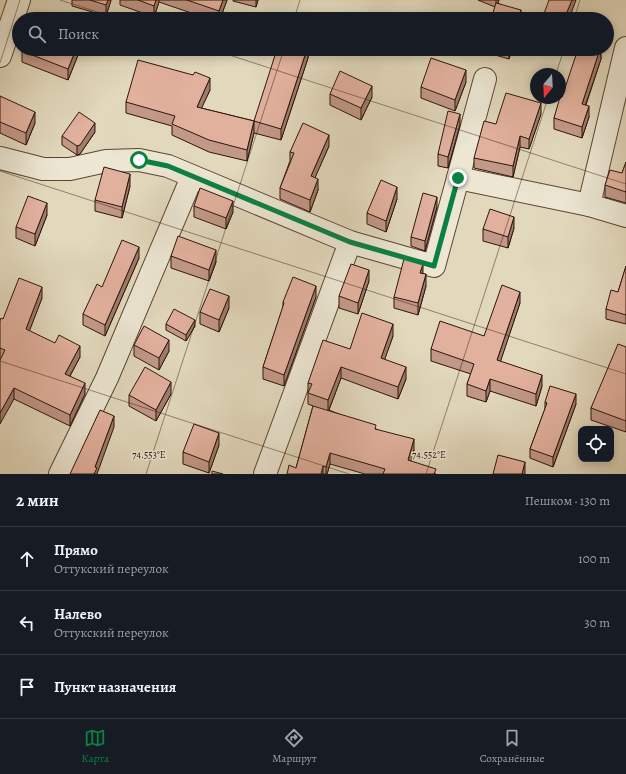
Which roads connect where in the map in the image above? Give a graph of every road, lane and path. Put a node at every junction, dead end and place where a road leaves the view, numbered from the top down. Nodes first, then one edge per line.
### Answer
1 (19, 0) edge
2 (15, 12) edge
3 (12, 21) edge
4 (626, 48) edge
5 (0, 56) edge
6 (485, 79) dead end
7 (0, 158) edge
8 (192, 177) junction
9 (458, 178) junction
10 (589, 205) junction
11 (626, 216) edge
12 (350, 242) junction
13 (60, 474) edge
14 (265, 474) edge

1 - 2 street
3 - 5 street
4 - 10 street
6 - 9 street
7 - 8 street
8 - 12 street
8 - 13 street
9 - 10 street
9 - 12 street
10 - 11 street
12 - 14 street

